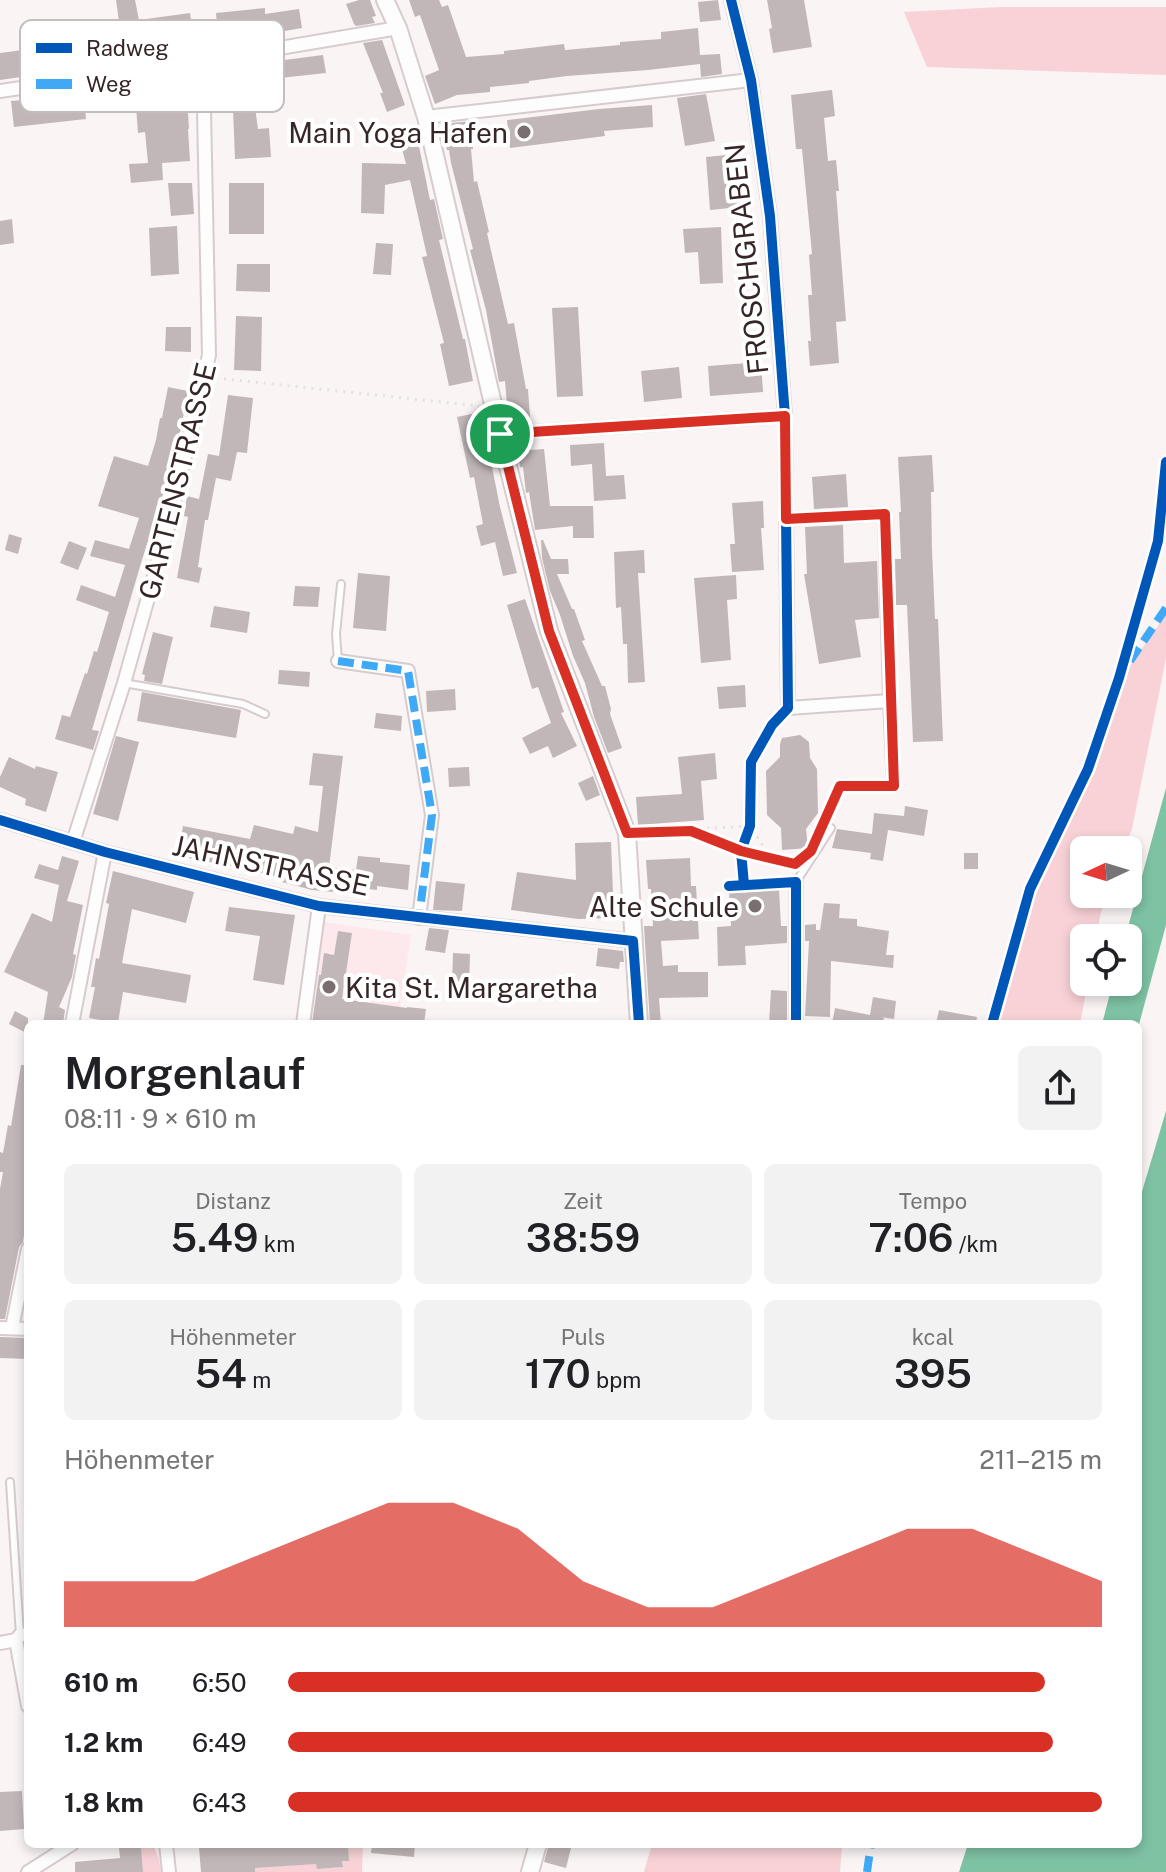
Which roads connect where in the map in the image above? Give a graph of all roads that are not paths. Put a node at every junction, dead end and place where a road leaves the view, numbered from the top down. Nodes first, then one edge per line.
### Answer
1 (385, 0) edge
2 (731, 0) edge
3 (398, 28) junction
4 (284, 47) edge
5 (751, 80) junction
6 (20, 88) edge
7 (0, 91) edge
8 (204, 112) edge
9 (426, 117) junction
10 (785, 416) junction
11 (500, 434) junction
12 (786, 519) junction
13 (341, 584) dead end
14 (338, 661) joint
15 (124, 683) junction
16 (890, 701) junction
17 (265, 714) dead end
18 (894, 786) road end
19 (0, 820) edge
20 (831, 828) dead end
21 (73, 842) junction
22 (105, 852) junction
23 (796, 882) junction
24 (729, 886) dead end
25 (319, 906) junction
26 (419, 918) junction
27 (633, 941) junction
28 (73, 1020) edge
29 (304, 1020) edge
30 (639, 1020) edge
31 (796, 1020) edge
32 (24, 1263) edge
33 (6, 1328) edge
34 (10, 1482) dead end
35 (21, 1636) edge
36 (0, 1643) edge
37 (24, 1666) edge
38 (166, 1848) edge
39 (537, 1848) edge
40 (55, 1849) edge
41 (28, 1872) edge
42 (169, 1872) edge
43 (530, 1872) edge

1 - 3 street
2 - 5 street, FROSCHGRABEN
3 - 4 street
3 - 9 street
5 - 9 street
5 - 10 street, FROSCHGRABEN
6 - 7 street
8 - 15 street, GARTENSTRASSE
9 - 11 street
10 - 11 street
10 - 12 street, FROSCHGRABEN
11 - 27 street
12 - 16 street
12 - 16 street, FROSCHGRABEN
13 - 14 lane
14 - 26 street
15 - 17 lane
15 - 21 street, GARTENSTRASSE
16 - 18 street
19 - 21 street, JAHNSTRASSE
20 - 23 lane
21 - 22 street, JAHNSTRASSE
22 - 25 street, JAHNSTRASSE
22 - 28 street
23 - 24 lane
23 - 31 street
25 - 26 street, JAHNSTRASSE
25 - 29 street
26 - 27 street, JAHNSTRASSE
27 - 30 street
32 - 33 street
34 - 35 lane
35 - 36 street
35 - 37 street
38 - 42 street
39 - 43 street
40 - 41 street

